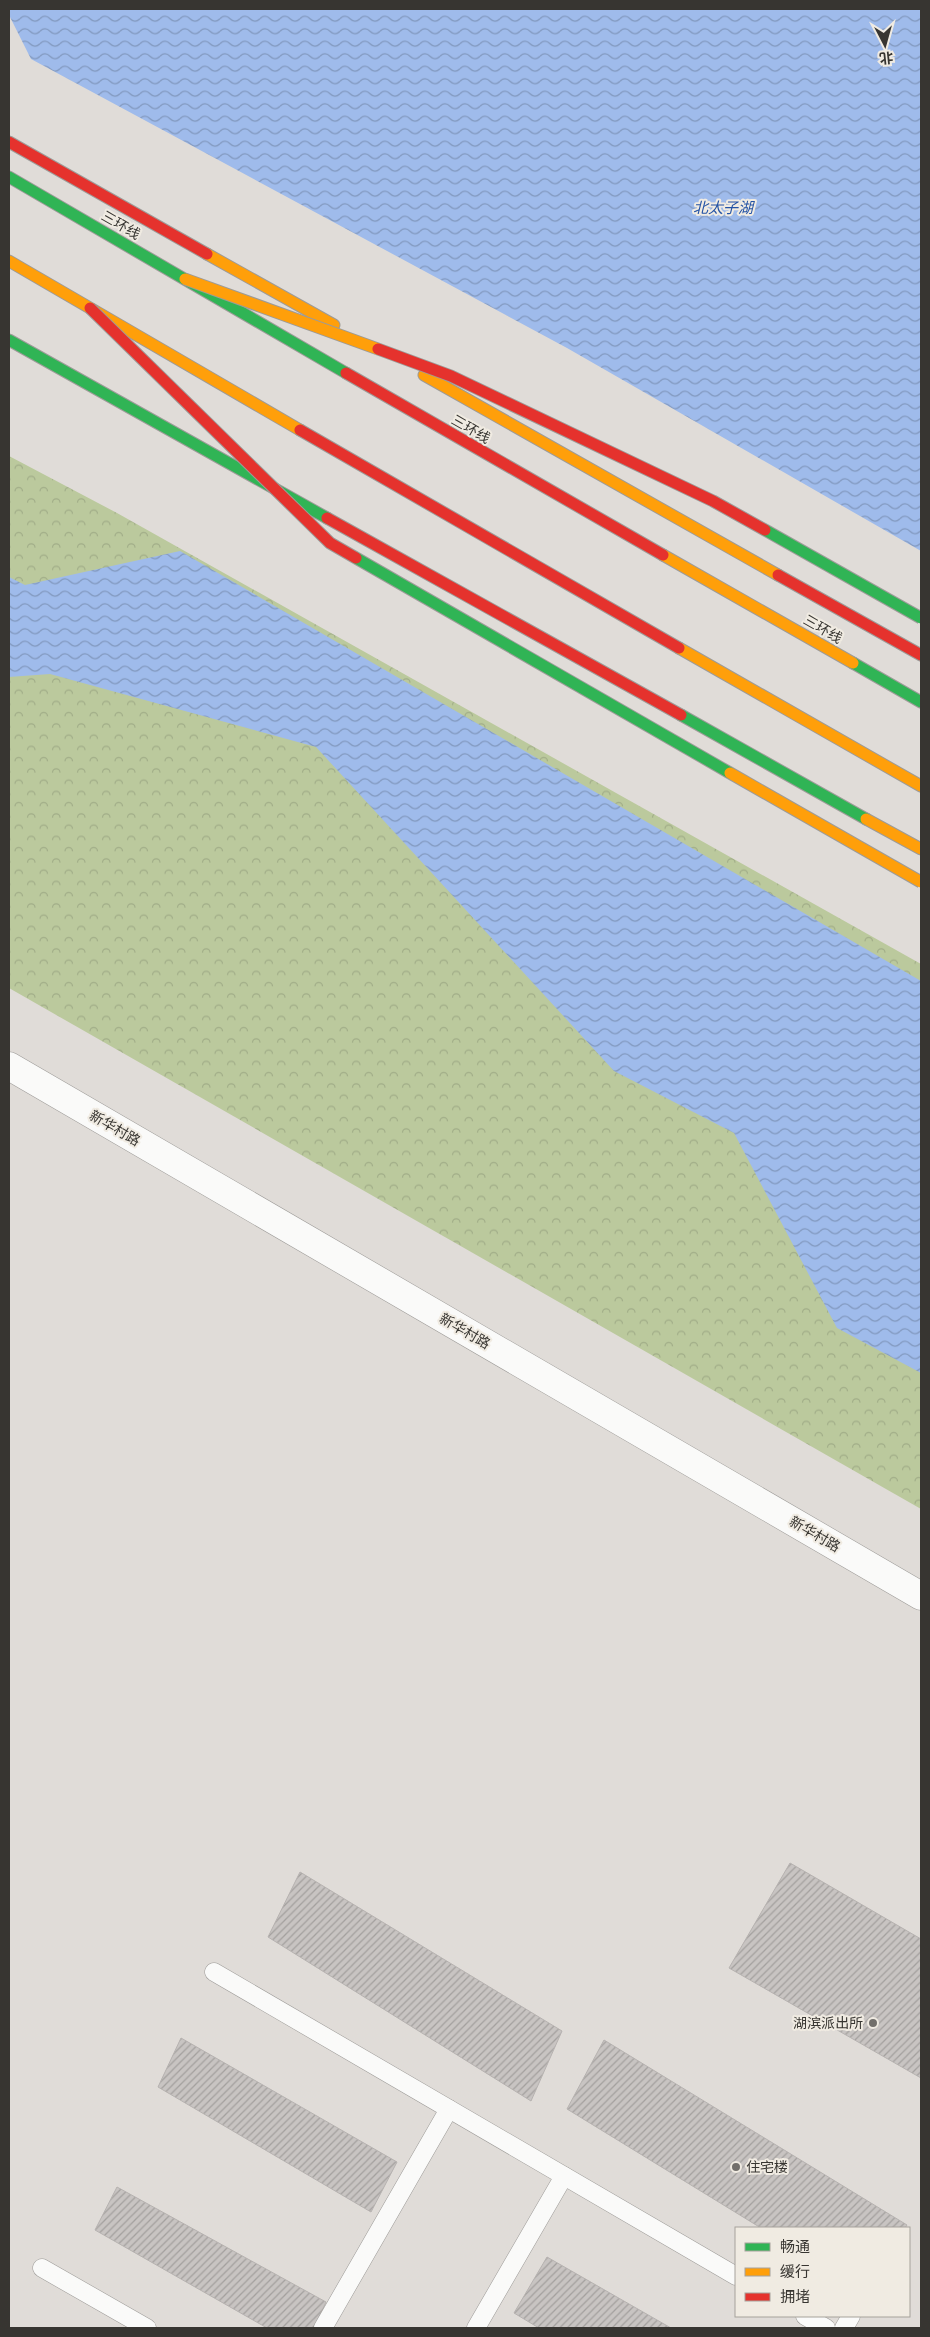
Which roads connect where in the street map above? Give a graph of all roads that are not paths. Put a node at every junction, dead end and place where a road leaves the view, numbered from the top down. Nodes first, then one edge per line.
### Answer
1 (9, 142) edge
2 (9, 176) edge
3 (9, 261) edge
4 (185, 279) junction
5 (90, 308) junction
6 (9, 340) edge
7 (921, 618) edge
8 (921, 655) edge
9 (921, 702) edge
10 (921, 786) edge
11 (921, 849) edge
12 (921, 882) edge
13 (9, 1066) edge
14 (921, 1596) edge
15 (214, 1972) dead end
16 (449, 2108) junction
17 (564, 2176) junction
18 (42, 2268) dead end
19 (735, 2275) edge
20 (807, 2317) edge
21 (850, 2317) edge
22 (147, 2328) edge
23 (323, 2328) edge
24 (476, 2328) edge
25 (826, 2328) edge
26 (844, 2328) edge

1 - 8 main road
2 - 4 main road, 三环线
3 - 5 main road
4 - 7 main road, bridge
4 - 9 main road, 三环线, bridge
5 - 10 main road, bridge
5 - 12 main road, bridge
6 - 11 main road
13 - 14 street, 新华村路
15 - 16 lane
16 - 17 lane
16 - 23 lane
17 - 19 lane
17 - 24 lane
18 - 22 lane
20 - 25 lane
21 - 26 lane

